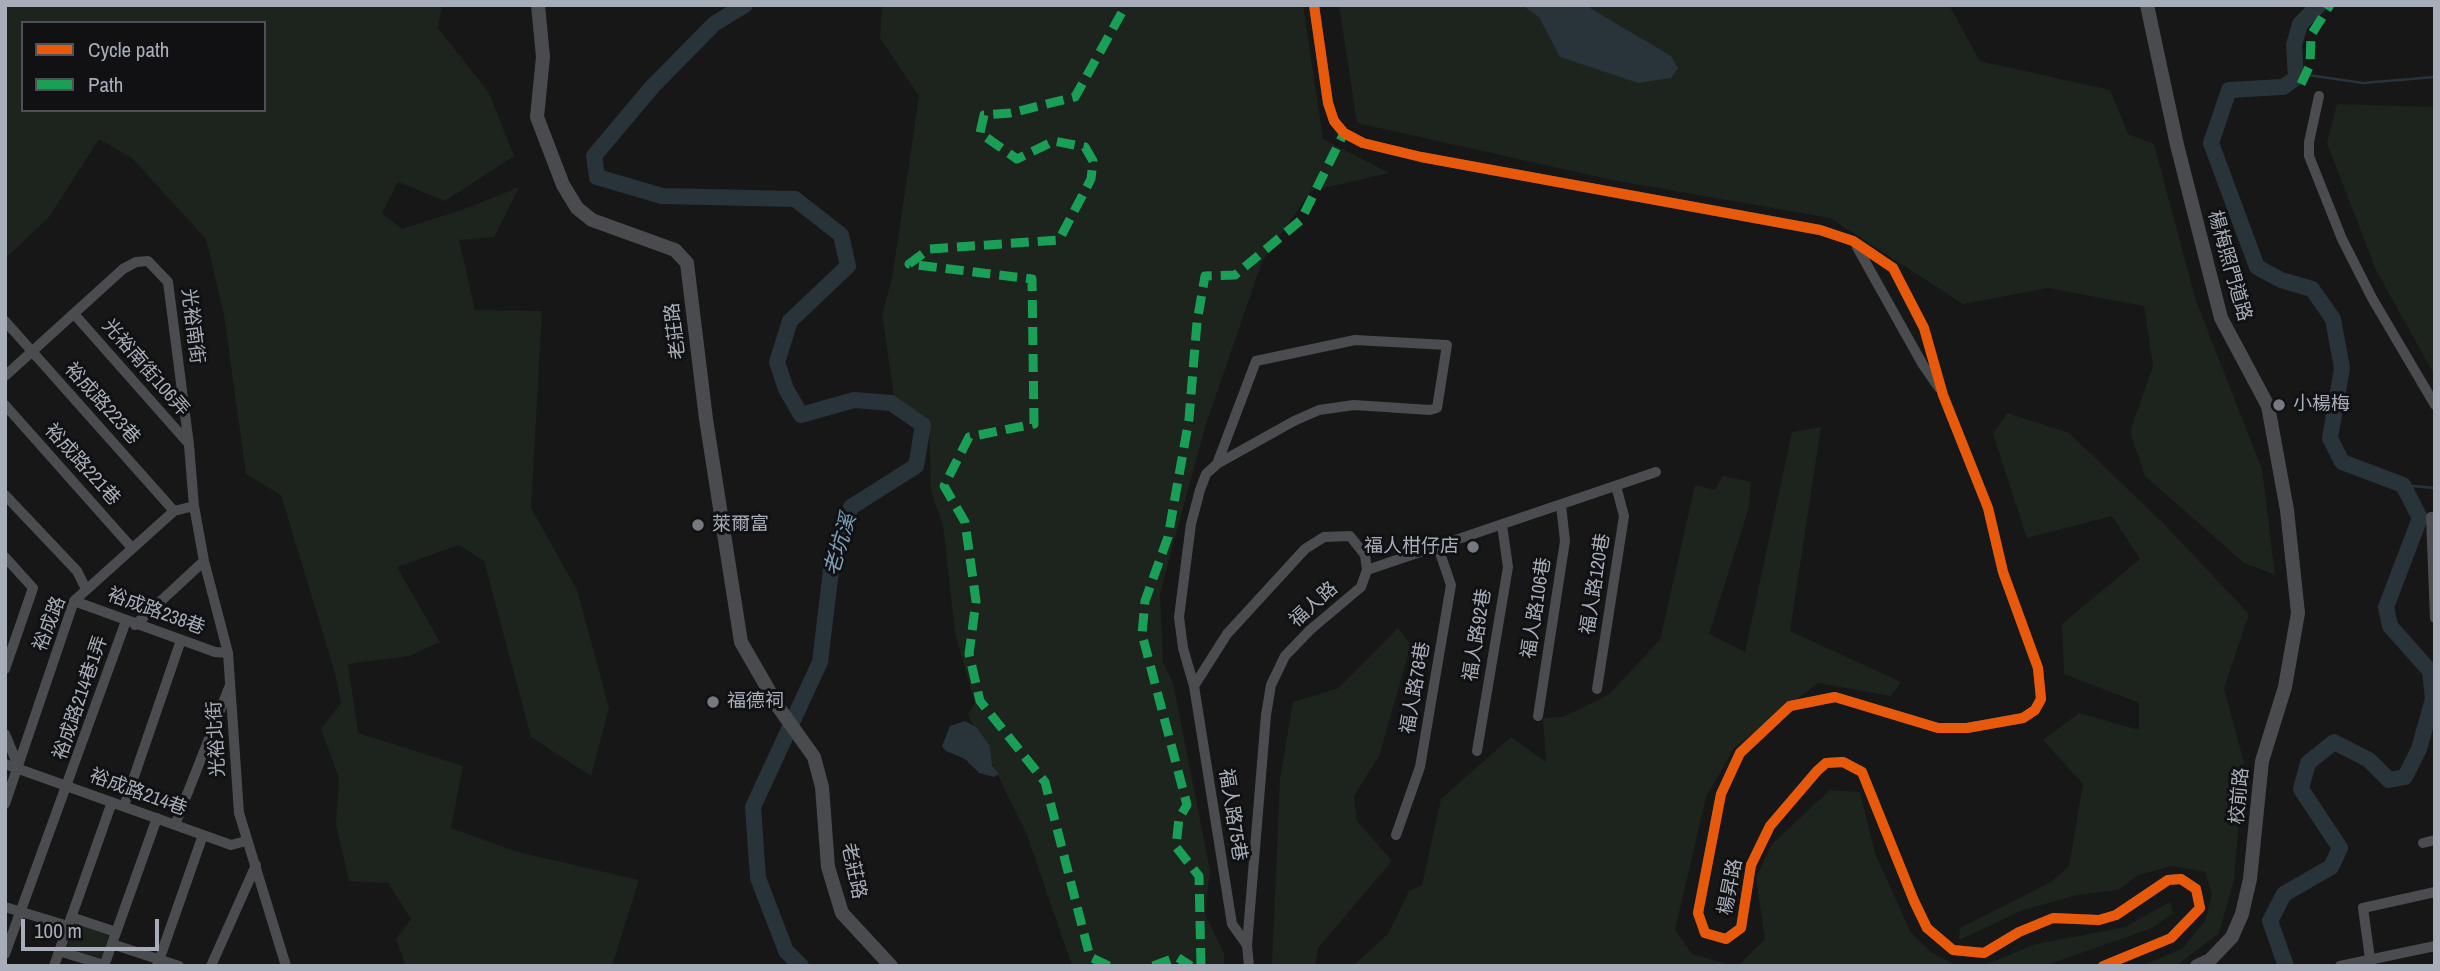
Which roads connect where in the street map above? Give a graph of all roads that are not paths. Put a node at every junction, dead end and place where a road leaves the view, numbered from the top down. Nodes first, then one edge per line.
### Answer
1 (538, 5) edge
2 (1314, 5) edge
3 (2147, 5) edge
4 (2319, 96) dead end
5 (1853, 241) junction
6 (75, 315) junction
7 (5, 321) edge
8 (32, 352) junction
9 (5, 376) edge
10 (1943, 394) junction
11 (5, 405) edge
12 (2435, 405) edge
13 (189, 445) junction
14 (1217, 464) junction
15 (1656, 472) dead end
16 (1616, 486) junction
17 (5, 495) edge
18 (1561, 505) junction
19 (194, 506) junction
20 (174, 510) junction
21 (2433, 517) edge
22 (1502, 525) junction
23 (1438, 547) junction
24 (132, 548) junction
25 (5, 557) edge
26 (204, 561) junction
27 (1367, 570) junction
28 (86, 589) junction
29 (74, 600) junction
30 (2298, 613) joint
31 (2435, 618) edge
32 (130, 623) junction
33 (181, 640) junction
34 (228, 653) junction
35 (5, 668) edge
36 (231, 683) junction
37 (1194, 686) junction
38 (1597, 689) dead end
39 (1538, 716) dead end
40 (5, 734) edge
41 (1477, 751) dead end
42 (5, 764) edge
43 (19, 769) junction
44 (68, 786) junction
45 (112, 802) junction
46 (5, 804) edge
47 (124, 806) junction
48 (157, 818) junction
49 (176, 825) junction
50 (203, 835) junction
51 (1396, 835) dead end
52 (2435, 840) edge
53 (246, 841) junction
54 (2423, 843) dead end
55 (256, 866) junction
56 (2435, 892) edge
57 (5, 907) edge
58 (20, 912) junction
59 (69, 922) junction
60 (116, 932) junction
61 (112, 944) junction
62 (1247, 945) junction
63 (2435, 946) edge
64 (60, 951) junction
65 (5, 954) edge
66 (2370, 962) edge
67 (158, 963) edge
68 (2206, 964) edge
69 (104, 965) edge
70 (54, 966) edge
71 (179, 966) edge
72 (211, 966) edge
73 (286, 966) edge
74 (891, 966) edge
75 (1249, 966) edge
76 (2103, 966) edge
77 (2340, 966) edge

1 - 74 street, 老莊路
2 - 5 street
3 - 30 street, 楊梅照門道路
4 - 12 street
5 - 10 street
5 - 10 street
6 - 8 street, 光裕南街
6 - 13 street, 光裕南街106弄
6 - 13 street, 光裕南街
7 - 8 street, 裕成路223巷
8 - 9 street, 光裕南街
8 - 20 street, 裕成路223巷
10 - 76 street, 楊昇路
11 - 24 street, 裕成路221巷
13 - 19 street, 光裕南街
14 - 14 street, 福人路75巷
14 - 37 street, 福人路75巷
15 - 16 street
16 - 18 street
16 - 38 street, 福人路120巷
17 - 28 street
18 - 22 street
18 - 39 street, 福人路106巷
19 - 20 street
19 - 26 street, 光裕北街
20 - 24 street, 裕成路
21 - 31 street
22 - 23 street
22 - 41 street, 福人路92巷
23 - 27 street
23 - 51 street, 福人路78巷
24 - 28 street, 裕成路
25 - 35 street
26 - 32 street
26 - 34 street, 光裕北街
27 - 37 street
27 - 62 street, 福人路
28 - 29 street, 裕成路
29 - 32 street, 裕成路238巷
29 - 43 street, 裕成路
30 - 68 street, 校前路
32 - 33 street, 裕成路238巷
32 - 44 street, 裕成路214巷1弄
33 - 34 street, 裕成路238巷
33 - 47 street
34 - 36 street, 光裕北街
36 - 49 street
36 - 53 street, 光裕北街
37 - 62 street, 福人路75巷
40 - 43 street
42 - 43 street, 裕成路214巷
43 - 44 street, 裕成路214巷
43 - 46 street, 裕成路
44 - 45 street, 裕成路214巷
44 - 58 street, 裕成路214巷1弄
45 - 47 street, 裕成路214巷
45 - 59 street
47 - 48 street, 裕成路214巷
48 - 49 street, 裕成路214巷
48 - 60 street
49 - 50 street, 裕成路214巷
50 - 53 street, 裕成路214巷
50 - 67 street
52 - 54 street
53 - 55 street, 光裕北街
55 - 72 street
55 - 73 street, 光裕北街
56 - 66 street
57 - 58 street
58 - 59 street
58 - 65 street, 裕成路214巷1弄
59 - 60 street
59 - 64 street
60 - 61 street
61 - 67 street
61 - 69 street
62 - 75 street, 福人路
63 - 66 street
64 - 69 street
64 - 70 street
66 - 77 street
67 - 71 street

